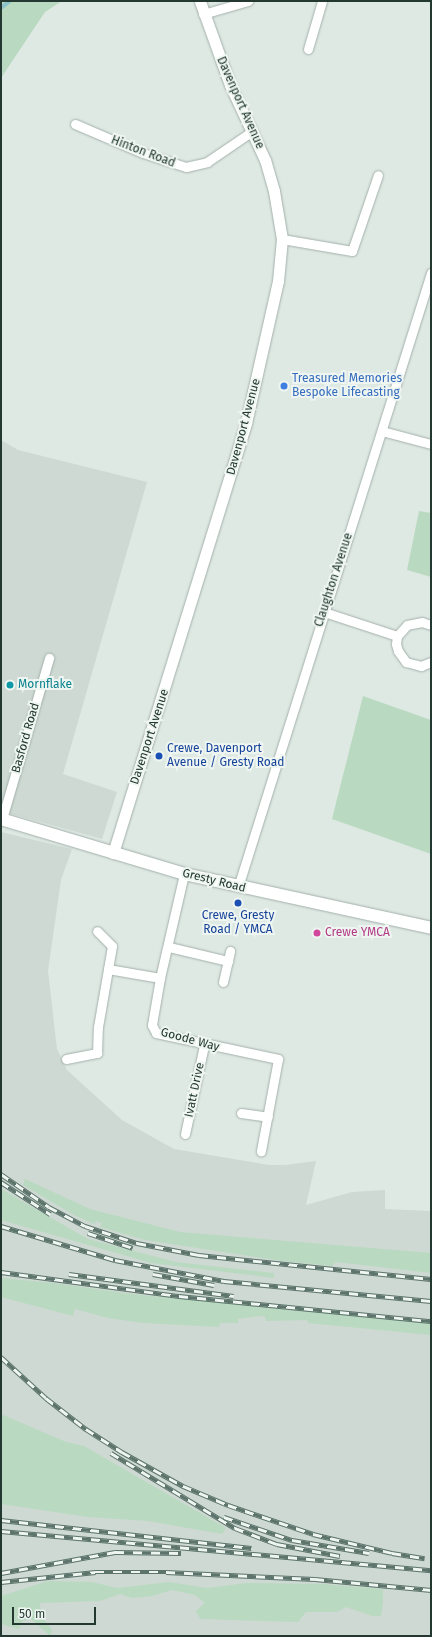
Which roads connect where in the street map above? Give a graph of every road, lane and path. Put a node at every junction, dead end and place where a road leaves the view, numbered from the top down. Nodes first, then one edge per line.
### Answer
1 (200, 1) edge
2 (248, 1) edge
3 (322, 1) edge
4 (204, 14) junction
5 (308, 49) dead end
6 (76, 124) dead end
7 (251, 132) junction
8 (378, 175) dead end
9 (282, 239) junction
10 (431, 273) edge
11 (382, 431) junction
12 (431, 444) edge
13 (324, 612) junction
14 (431, 626) edge
15 (397, 636) junction
16 (49, 658) dead end
17 (431, 662) edge
18 (2, 819) edge
19 (113, 853) junction
20 (184, 874) junction
21 (238, 887) junction
22 (431, 928) edge
23 (97, 931) dead end
24 (169, 947) junction
25 (108, 969) junction
26 (160, 978) junction
27 (223, 982) dead end
28 (204, 1045) junction
29 (66, 1059) dead end
30 (240, 1113) dead end
31 (268, 1117) junction
32 (185, 1134) dead end
33 (261, 1151) dead end

1 - 4 street, Davenport Avenue
2 - 4 street
3 - 5 street
4 - 7 street, Davenport Avenue
6 - 7 street, Hinton Road
7 - 9 street, Davenport Avenue
8 - 9 street
9 - 19 street, Davenport Avenue
10 - 11 street, Claughton Avenue
11 - 12 street
11 - 13 street, Claughton Avenue
13 - 15 street
13 - 21 street, Claughton Avenue
14 - 15 street
15 - 17 street
16 - 18 street, Basford Road
18 - 19 main road, Gresty Road
19 - 20 main road, Gresty Road
20 - 21 main road, Gresty Road
20 - 24 street, Goode Way
21 - 22 main road, Gresty Road
23 - 25 street
24 - 26 street, Goode Way
24 - 27 street
25 - 26 street
25 - 29 street
26 - 28 street, Goode Way
28 - 31 street, Goode Way
28 - 32 street, Ivatt Drive
30 - 31 street
31 - 33 street, Goode Way

